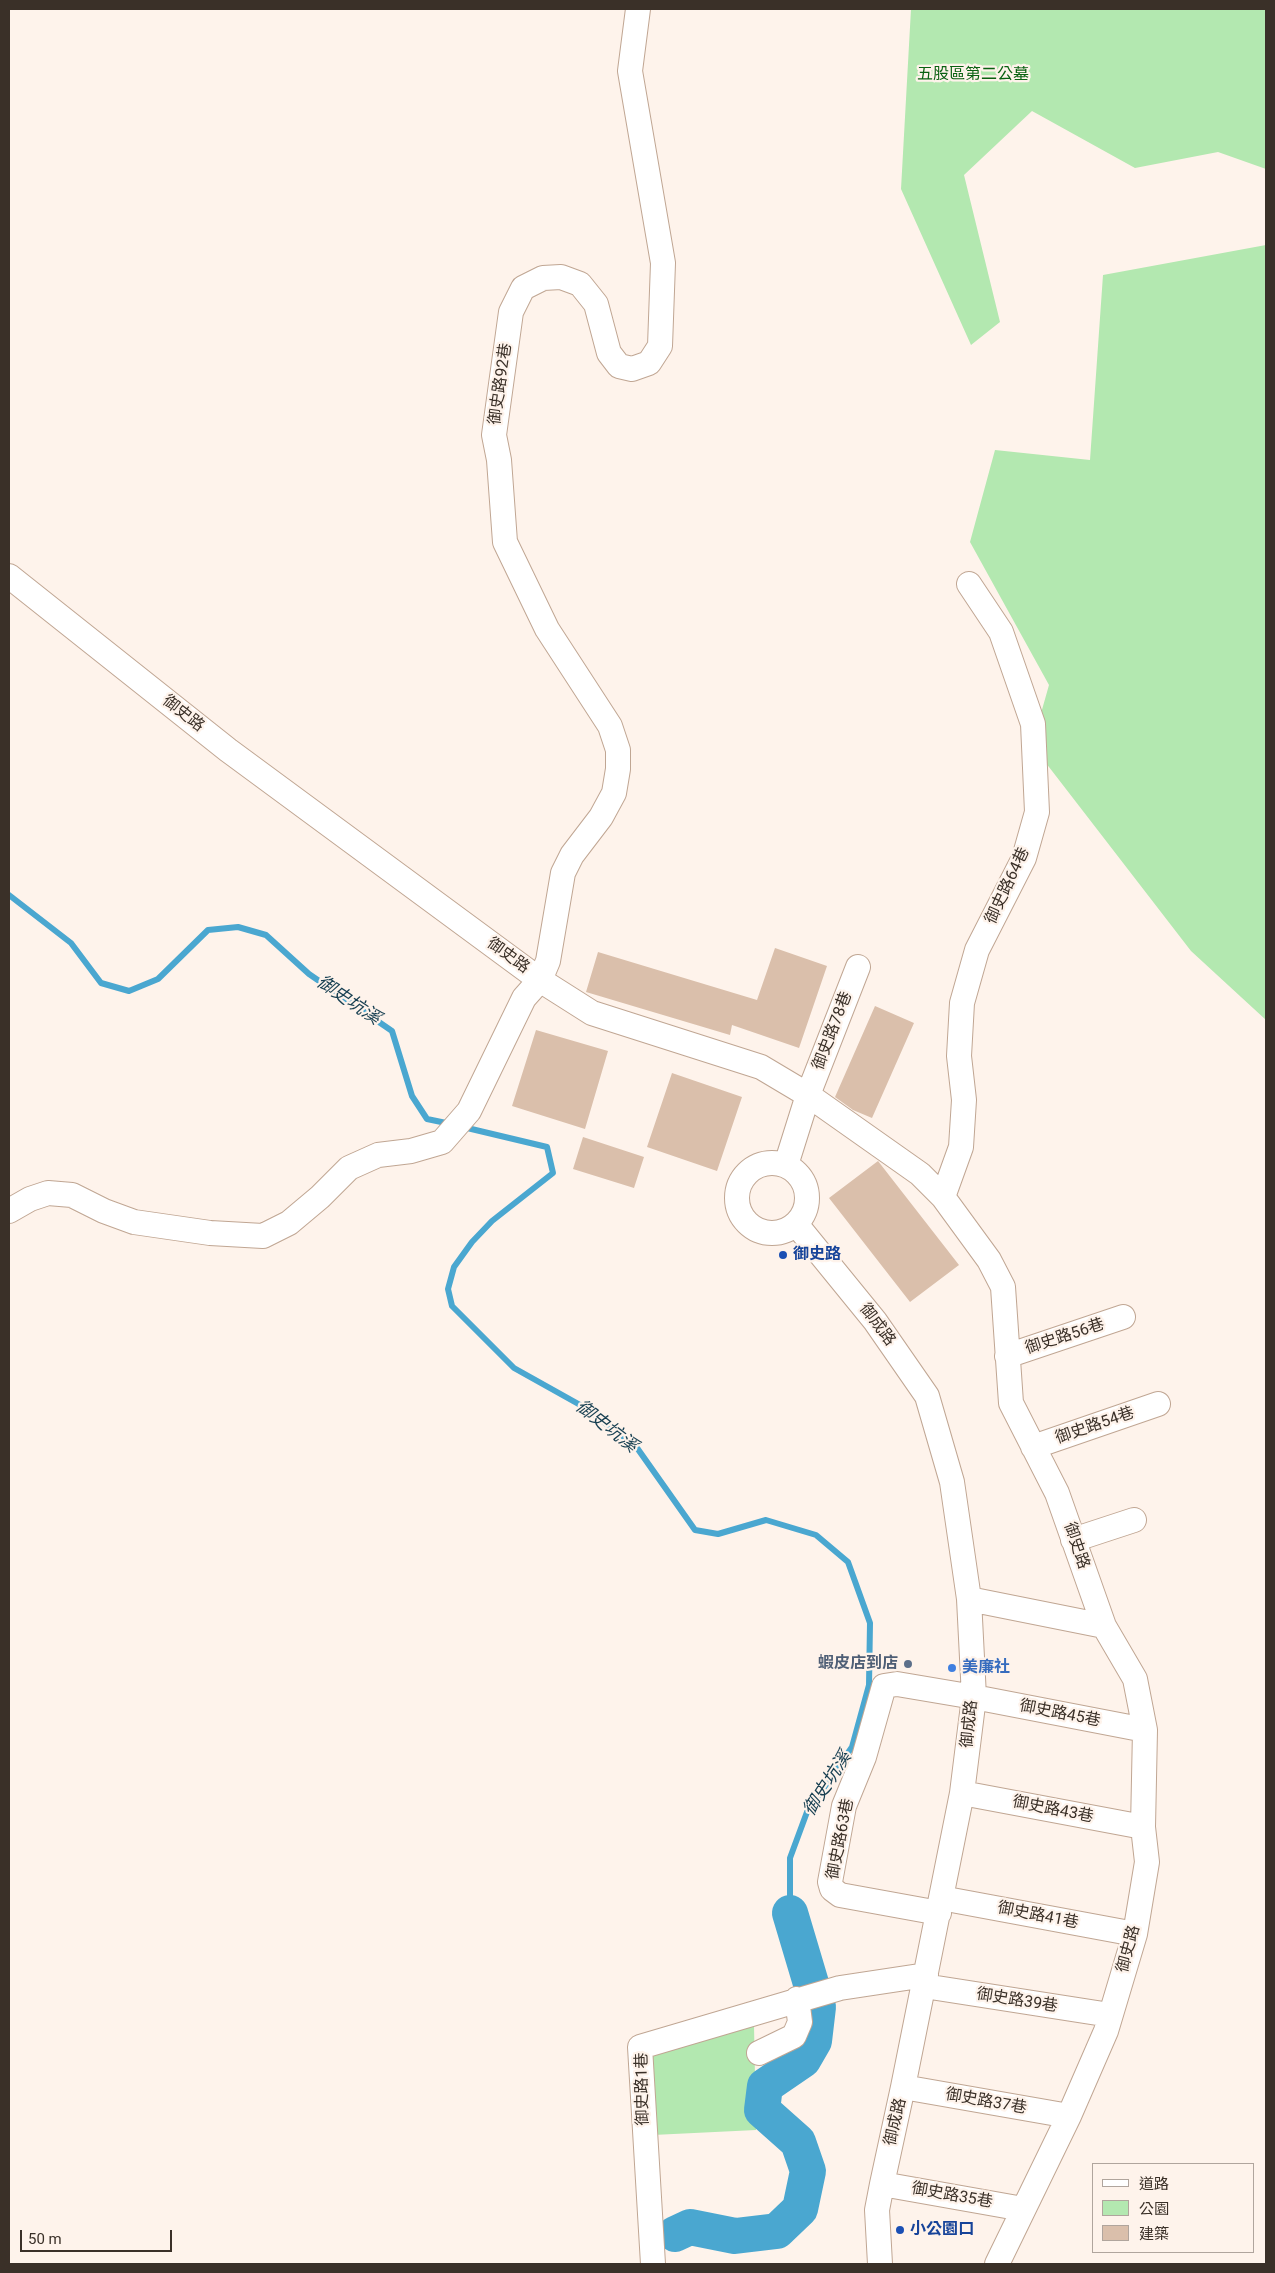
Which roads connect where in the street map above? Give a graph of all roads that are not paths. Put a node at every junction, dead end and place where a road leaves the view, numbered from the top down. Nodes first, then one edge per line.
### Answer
1 (638, 9) edge
2 (9, 576) edge
3 (969, 584) dead end
4 (858, 967) dead end
5 (540, 980) junction
6 (808, 1095) junction
7 (786, 1165) junction
8 (943, 1197) junction
9 (9, 1211) edge
10 (796, 1224) junction
11 (1123, 1318) dead end
12 (1007, 1356) junction
13 (1158, 1404) dead end
14 (1033, 1447) junction
15 (1134, 1520) dead end
16 (1074, 1540) junction
17 (969, 1600) junction
18 (1104, 1626) junction
19 (974, 1697) junction
20 (1145, 1730) junction
21 (962, 1793) junction
22 (1143, 1827) junction
23 (940, 1906) junction
24 (1135, 1934) junction
25 (925, 1980) junction
26 (797, 2000) junction
27 (1110, 2015) junction
28 (759, 2053) dead end
29 (903, 2087) junction
30 (1069, 2116) junction
31 (882, 2184) junction
32 (1023, 2209) junction
33 (653, 2264) edge
34 (880, 2264) edge
35 (997, 2264) edge

1 - 5 street, 御史路92巷
2 - 5 street, 御史路
3 - 8 street, 御史路64巷
4 - 6 street, 御史路78巷
5 - 6 street, 御史路
5 - 9 street
6 - 7 street
6 - 8 street, 御史路
7 - 10 street
7 - 10 street
8 - 12 street, 御史路
10 - 17 street, 御成路
11 - 12 street, 御史路56巷
12 - 14 street, 御史路
13 - 14 street, 御史路54巷
14 - 16 street, 御史路
15 - 16 street
16 - 18 street, 御史路
17 - 18 street
17 - 19 street, 御成路
18 - 20 street, 御史路
19 - 20 street, 御史路45巷
19 - 21 street, 御成路
19 - 23 street, 御史路63巷
20 - 22 street, 御史路
21 - 22 street, 御史路43巷
21 - 23 street, 御成路
22 - 24 street, 御史路
23 - 24 street, 御史路41巷
23 - 25 street, 御成路
24 - 27 street, 御史路
25 - 26 street, 御史路39巷
25 - 27 street, 御史路39巷
25 - 29 street, 御成路
26 - 28 street
26 - 33 street, 御史路1巷
27 - 30 street, 御史路
29 - 30 street, 御史路37巷
29 - 31 street, 御成路
30 - 32 street, 御史路
31 - 32 street, 御史路35巷
31 - 34 street, 御成路
32 - 35 street, 御史路

